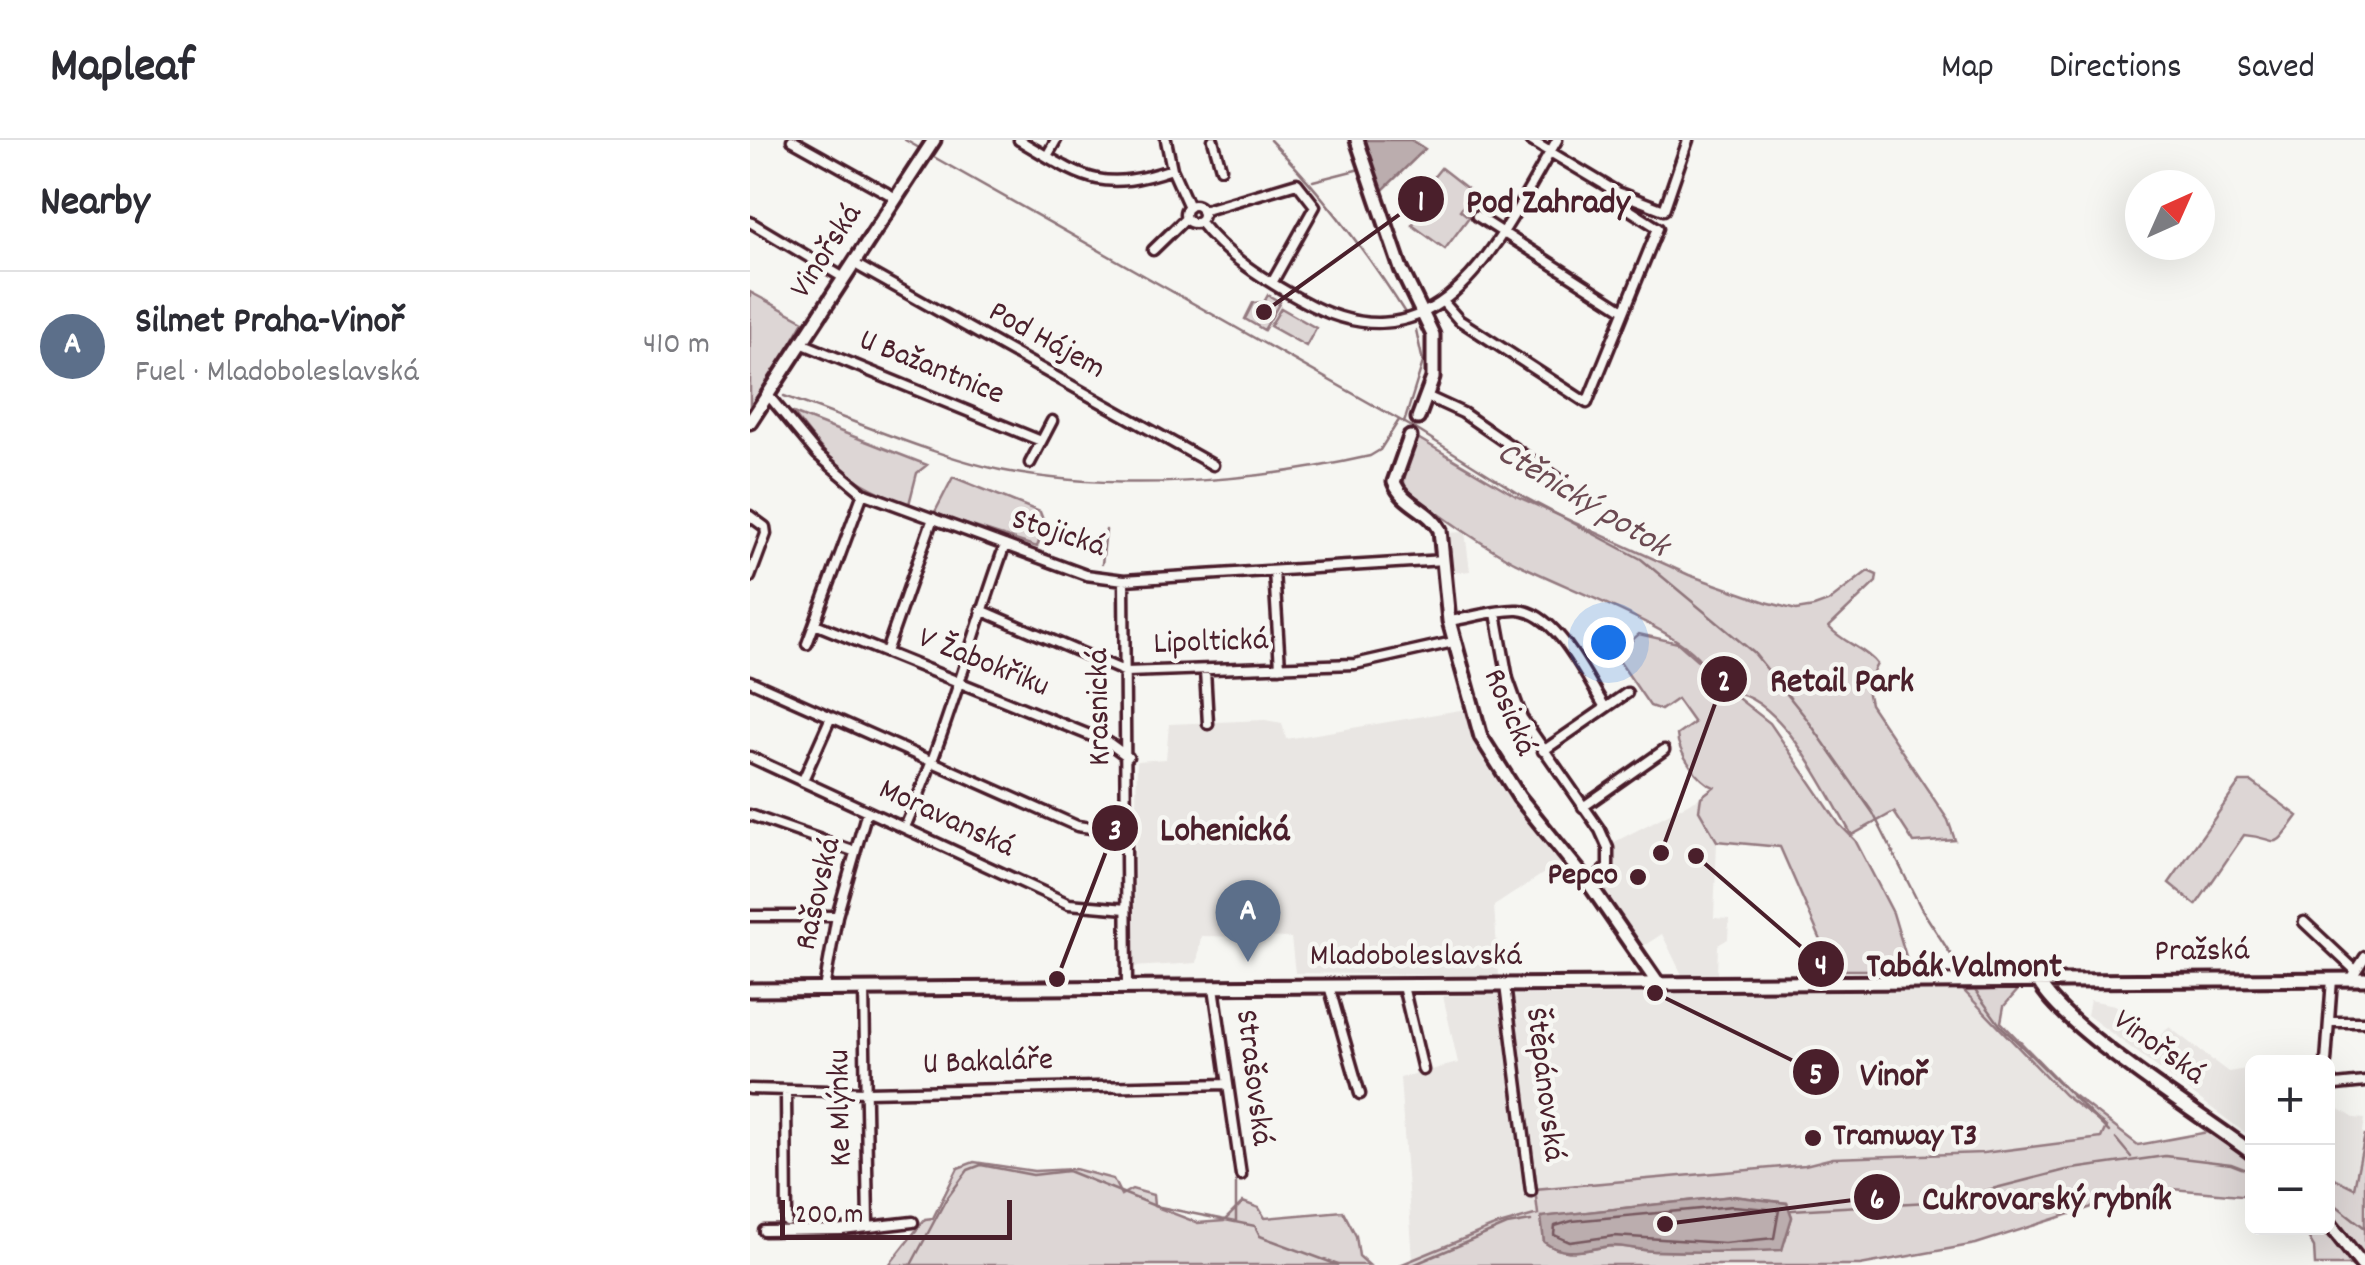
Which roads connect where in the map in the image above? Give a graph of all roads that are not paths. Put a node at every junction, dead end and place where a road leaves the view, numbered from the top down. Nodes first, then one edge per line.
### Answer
1 (792, 140) edge
2 (1019, 140) edge
3 (1056, 140) edge
4 (1166, 140) edge
5 (1213, 140) edge
6 (1357, 140) edge
7 (1530, 140) edge
8 (1557, 140) edge
9 (1688, 140) edge
10 (929, 147) edge
11 (1549, 154) junction
12 (1046, 156) junction
13 (1221, 168) dead end
14 (1172, 169) junction
15 (1617, 192) junction
16 (896, 198) junction
17 (1189, 206) junction
18 (1202, 211) junction
19 (1477, 216) dead end
20 (1186, 218) junction
21 (1199, 221) junction
22 (750, 222) edge
23 (1501, 233) junction
24 (1153, 250) dead end
25 (854, 263) junction
26 (844, 278) junction
27 (1272, 283) junction
28 (1444, 303) junction
29 (1624, 310) junction
30 (1426, 314) junction
31 (801, 344) junction
32 (768, 395) junction
33 (1426, 396) junction
34 (1418, 418) dead end
35 (1052, 421) dead end
36 (750, 422) edge
37 (1410, 437) dead end
38 (1041, 442) junction
39 (1030, 463) dead end
40 (1213, 465) dead end
41 (1563, 482) dead end
42 (863, 493) junction
43 (750, 516) edge
44 (933, 518) junction
45 (1005, 545) junction
46 (1444, 560) junction
47 (1274, 572) junction
48 (750, 577) edge
49 (1124, 580) junction
50 (981, 610) junction
51 (1496, 613) junction
52 (1448, 621) junction
53 (815, 624) junction
54 (1453, 642) junction
55 (807, 644) dead end
56 (886, 652) junction
57 (1280, 667) junction
58 (1205, 670) junction
59 (1126, 672) junction
60 (956, 680) junction
61 (750, 681) edge
62 (1627, 693) dead end
63 (1605, 707) junction
64 (831, 717) junction
65 (1208, 724) dead end
66 (1664, 750) dead end
67 (1543, 752) junction
68 (1128, 757) junction
69 (750, 758) edge
70 (934, 762) junction
71 (803, 780) junction
72 (1583, 807) junction
73 (867, 811) junction
74 (750, 815) edge
75 (906, 828) junction
76 (1126, 832) junction
77 (854, 851) junction
78 (1590, 885) junction
79 (1126, 909) junction
80 (750, 916) edge
81 (837, 916) junction
82 (2304, 922) dead end
83 (2365, 957) edge
84 (2358, 976) edge
85 (2332, 979) junction
86 (1980, 982) joint
87 (2039, 982) junction
88 (1659, 984) junction
89 (1505, 985) junction
90 (1328, 986) junction
91 (1403, 986) junction
92 (1214, 987) junction
93 (1127, 988) junction
94 (824, 989) junction
95 (864, 989) junction
96 (750, 990) edge
97 (2329, 1022) junction
98 (2365, 1022) edge
99 (2327, 1055) edge
100 (1422, 1070) dead end
101 (2365, 1082) edge
102 (2335, 1083) edge
103 (1228, 1084) junction
104 (750, 1089) edge
105 (786, 1090) junction
106 (868, 1092) junction
107 (1360, 1094) dead end
108 (2245, 1148) edge
109 (1241, 1175) dead end
110 (1531, 1191) dead end
111 (787, 1222) dead end
112 (914, 1222) dead end
113 (868, 1226) junction
114 (764, 1231) dead end
115 (2335, 1231) edge
116 (2362, 1265) edge

1 - 16 street
2 - 12 street
3 - 12 street
4 - 14 street
5 - 13 street
6 - 30 main road
7 - 11 street
8 - 11 street
9 - 15 street
10 - 16 main road, Vinořská
11 - 15 street
11 - 23 street
12 - 14 street
14 - 17 street
15 - 29 street
16 - 25 main road, Vinořská
17 - 18 street
17 - 20 street
18 - 21 street
18 - 27 street
19 - 23 street
20 - 21 street
20 - 24 street
21 - 27 street
22 - 26 street
23 - 28 street
23 - 29 street
25 - 26 main road, Vinořská
25 - 40 street, Pod Hájem
26 - 31 main road, Vinořská
27 - 30 street
28 - 29 street
28 - 30 street
30 - 33 main road
31 - 32 main road, Vinořská
31 - 38 street, U Bažantnice
32 - 36 main road, Vinořská
32 - 42 street, Stojická
33 - 34 main road
33 - 41 street
35 - 38 street
37 - 46 main road, Rosická
38 - 39 street
42 - 44 street, Stojická
42 - 53 street
43 - 48 street
44 - 45 street, Stojická
44 - 56 street
45 - 49 street, Stojická
45 - 50 street
46 - 47 street, Stojická
46 - 52 main road, Rosická
47 - 49 street, Stojická
47 - 57 street
49 - 59 street, Krasnická
50 - 59 street, Lipoltická
50 - 60 street
51 - 52 street
51 - 63 street
51 - 67 street
52 - 54 main road, Rosická
53 - 55 street
53 - 56 street, V Žabokřiku
54 - 57 street, Lipoltická
54 - 78 main road, Rosická
56 - 60 street, V Žabokřiku
57 - 58 street, Lipoltická
58 - 59 street, Lipoltická
58 - 65 street
59 - 68 street, Krasnická
60 - 68 street, V Žabokřiku
60 - 70 street
61 - 64 street
62 - 63 street
63 - 67 street
64 - 70 street
64 - 71 street
66 - 72 street
67 - 72 street
68 - 76 street, Krasnická
69 - 71 street, Moravanská
70 - 75 street
70 - 76 street
71 - 73 street, Moravanská
72 - 78 street
73 - 75 street, Moravanská
73 - 77 street, Rašovská
74 - 77 street
75 - 79 street, Moravanská
76 - 79 street, Krasnická
77 - 81 street, Rašovská
78 - 88 main road, Rosická
79 - 93 street, Krasnická
80 - 81 street
81 - 94 street, Rašovská
82 - 84 street
83 - 84 street
84 - 85 main road, Pražská
85 - 87 main road, Pražská
85 - 97 street
86 - 87 main road, Pražská
86 - 88 main road, Mladoboleslavská
87 - 108 main road, Vinořská
88 - 89 main road, Mladoboleslavská
89 - 91 main road, Mladoboleslavská
89 - 110 street, Štěpánovská
90 - 91 main road, Mladoboleslavská
90 - 92 main road, Mladoboleslavská
90 - 107 street
91 - 100 street
92 - 93 main road, Mladoboleslavská
92 - 103 street, Strašovská
93 - 95 main road, Mladoboleslavská
94 - 95 main road, Mladoboleslavská
94 - 96 main road, Mladoboleslavská
95 - 106 street, Ke Mlýnku
97 - 98 street
97 - 99 street
101 - 102 street
103 - 106 street, U Bakaláře
103 - 109 street, Strašovská
104 - 105 street, U Bakaláře
105 - 106 street, U Bakaláře
105 - 111 street
106 - 113 street, Ke Mlýnku
112 - 113 street
113 - 114 street
115 - 116 main road

